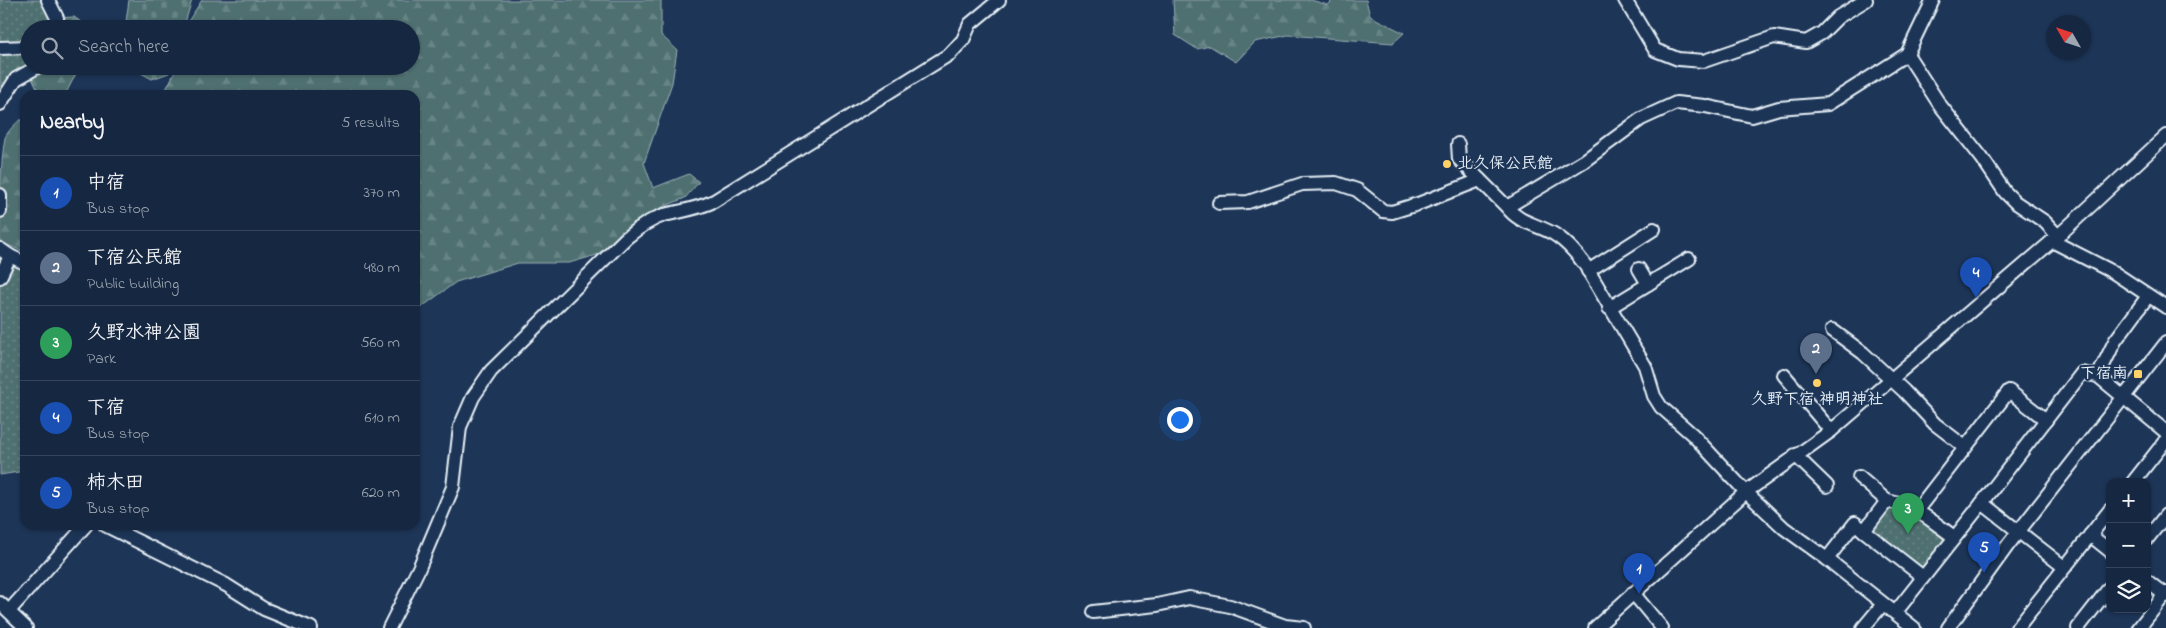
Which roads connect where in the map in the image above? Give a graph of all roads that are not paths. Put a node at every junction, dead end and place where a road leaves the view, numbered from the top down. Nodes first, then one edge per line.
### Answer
1 (48, 0) edge
2 (999, 0) edge
3 (1625, 0) edge
4 (1866, 0) edge
5 (1933, 0) edge
6 (56, 20) edge
7 (20, 47) edge
8 (0, 48) edge
9 (1907, 54) junction
10 (23, 75) edge
11 (0, 104) edge
12 (2166, 136) edge
13 (1458, 144) dead end
14 (1480, 180) junction
15 (0, 195) edge
16 (1219, 203) dead end
17 (1507, 206) junction
18 (0, 211) edge
19 (1654, 229) dead end
20 (2055, 238) junction
21 (5, 252) edge
22 (1690, 259) dead end
23 (20, 260) edge
24 (1640, 269) dead end
25 (1588, 271) junction
26 (0, 277) edge
27 (1648, 284) junction
28 (2148, 296) junction
29 (2166, 307) edge
30 (1609, 308) junction
31 (1832, 330) dead end
32 (2166, 343) edge
33 (1784, 375) dead end
34 (2098, 376) junction
35 (1890, 378) junction
36 (2123, 397) junction
37 (2046, 420) junction
38 (1831, 431) junction
39 (2166, 432) edge
40 (2166, 440) edge
41 (1965, 447) junction
42 (1795, 455) junction
43 (1860, 477) dead end
44 (2136, 478) edge
45 (1827, 486) dead end
46 (1746, 492) junction
47 (1887, 501) junction
48 (1982, 503) junction
49 (1917, 510) junction
50 (2106, 515) edge
51 (2166, 515) edge
52 (81, 530) edge
53 (115, 530) edge
54 (1864, 531) junction
55 (2019, 532) junction
56 (2151, 534) edge
57 (2090, 535) junction
58 (1954, 537) junction
59 (2106, 547) edge
60 (1827, 559) junction
61 (2064, 567) junction
62 (1922, 577) junction
63 (2151, 584) edge
64 (2106, 592) edge
65 (1633, 593) junction
66 (2166, 594) edge
67 (1883, 604) junction
68 (4, 607) edge
69 (1093, 612) dead end
70 (1895, 613) junction
71 (26, 628) edge
72 (310, 628) edge
73 (389, 628) edge
74 (1304, 628) edge
75 (1595, 628) edge
76 (1662, 628) edge
77 (1863, 628) edge
78 (1914, 628) edge
79 (1948, 628) edge
80 (2017, 628) edge
81 (2078, 628) edge
82 (2139, 628) edge

1 - 6 street
2 - 73 street
3 - 4 street
5 - 9 street
7 - 8 street
9 - 17 street
9 - 20 street
10 - 11 street
12 - 20 street
13 - 14 street
14 - 16 street
14 - 17 street
15 - 18 street
17 - 25 street
19 - 25 street
20 - 28 street
20 - 35 street
21 - 23 street
21 - 26 street
22 - 27 street
24 - 27 street
25 - 30 street
27 - 30 street
28 - 29 street
28 - 34 street
30 - 46 street
31 - 35 street
32 - 36 street
33 - 38 street
34 - 36 street
34 - 37 street
35 - 38 street
35 - 41 street
36 - 39 street
36 - 55 street
37 - 41 street
37 - 48 street
38 - 42 street
40 - 44 street
41 - 49 street
42 - 45 street
42 - 46 street
43 - 47 street
46 - 60 street
46 - 65 street
47 - 49 street
47 - 54 street
48 - 55 street
48 - 58 street
49 - 58 street
50 - 57 street
51 - 56 street
52 - 68 street
53 - 72 street
54 - 60 street
54 - 62 street
55 - 61 street
55 - 79 street
57 - 59 street
57 - 61 street
58 - 62 street
60 - 67 street
61 - 80 street
62 - 70 street
63 - 66 street
64 - 81 street
65 - 75 street
65 - 76 street
66 - 82 street
67 - 70 street
67 - 77 street
68 - 71 street
69 - 74 street
70 - 78 street

